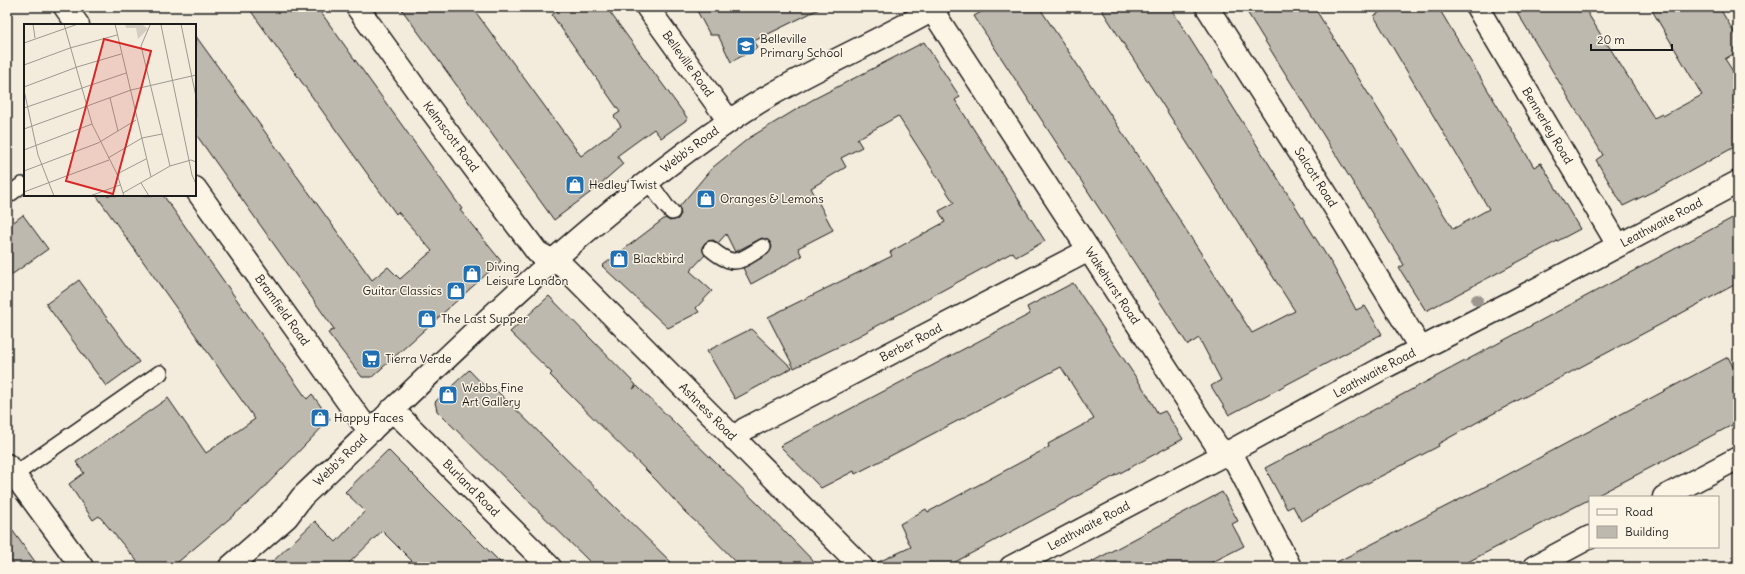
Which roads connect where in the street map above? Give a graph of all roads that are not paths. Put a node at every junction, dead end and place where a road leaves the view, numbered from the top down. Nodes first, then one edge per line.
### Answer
1 (65, 7) edge
2 (357, 7) edge
3 (646, 7) edge
4 (1207, 7) edge
5 (1477, 7) edge
6 (933, 8) edge
7 (77, 24) edge
8 (729, 121) junction
9 (648, 182) junction
10 (1738, 182) edge
11 (22, 185) dead end
12 (196, 189) edge
13 (7, 196) edge
14 (672, 212) dead end
15 (1618, 245) junction
16 (763, 247) dead end
17 (711, 248) dead end
18 (1090, 250) junction
19 (551, 260) junction
20 (1421, 349) junction
21 (160, 373) dead end
22 (390, 411) junction
23 (371, 431) junction
24 (734, 439) junction
25 (1227, 454) junction
26 (1738, 458) edge
27 (11, 470) edge
28 (1666, 496) edge
29 (1589, 538) edge
30 (233, 566) edge
31 (82, 567) edge
32 (550, 567) edge
33 (862, 567) edge
34 (1011, 567) edge
35 (1290, 567) edge
36 (1534, 567) edge

1 - 7 street
2 - 19 street, Kelmscott Road
3 - 8 street, Belleville Road
4 - 20 street, Salcott Road
5 - 15 street, Bennerley Road
6 - 8 street, Webb's Road
6 - 18 street, Wakehurst Road
8 - 9 street, Webb's Road
9 - 14 lane
9 - 19 street, Webb's Road
10 - 15 street, Leathwaite Road
11 - 13 lane
12 - 23 street, Bramfield Road
15 - 20 street, Leathwaite Road
16 - 17 lane
18 - 24 street, Berber Road
18 - 25 street, Wakehurst Road
19 - 22 street, Webb's Road
19 - 24 street, Ashness Road
20 - 25 street, Leathwaite Road
21 - 27 lane
22 - 23 street, Webb's Road
22 - 32 street, Burland Road
23 - 30 street, Webb's Road
24 - 33 street, Ashness Road
25 - 34 street, Leathwaite Road
25 - 35 street, Wakehurst Road
26 - 28 street
27 - 31 street
29 - 36 street

